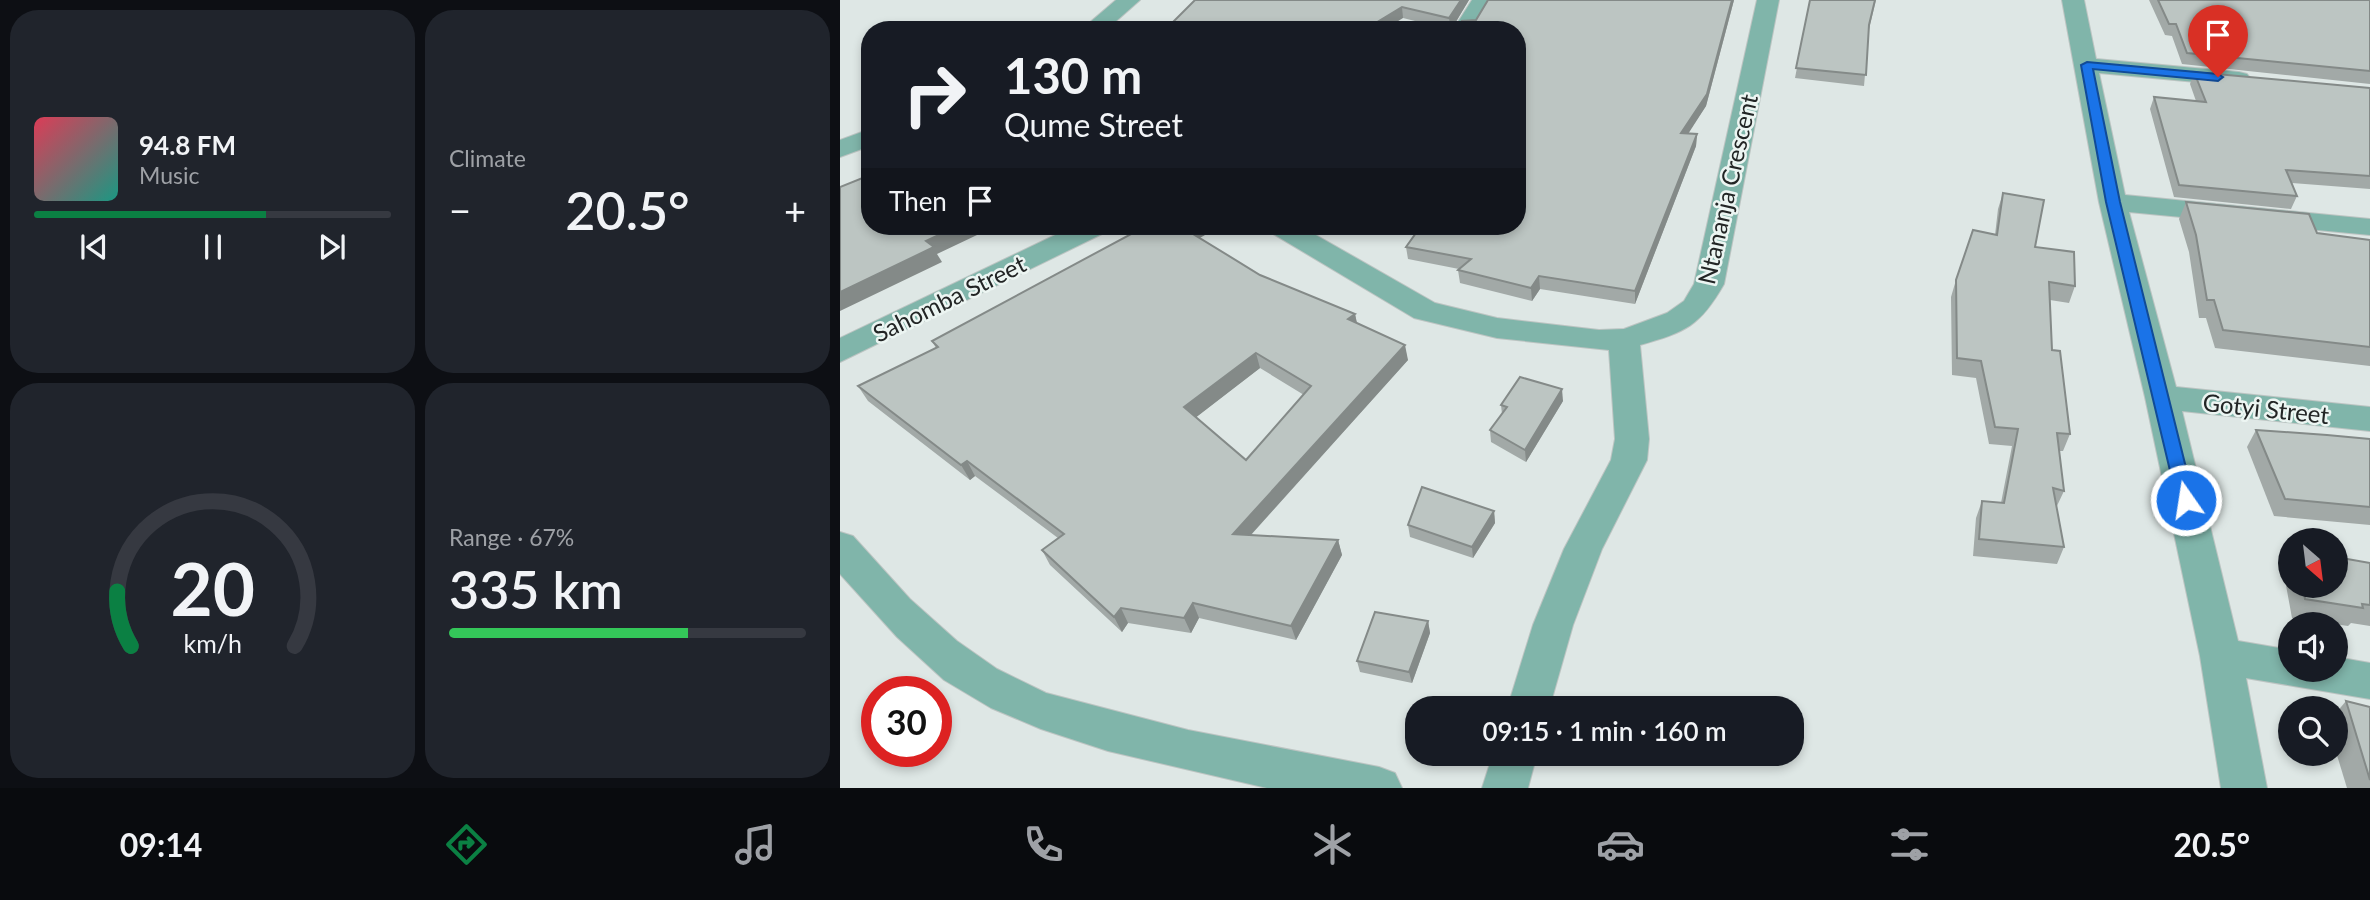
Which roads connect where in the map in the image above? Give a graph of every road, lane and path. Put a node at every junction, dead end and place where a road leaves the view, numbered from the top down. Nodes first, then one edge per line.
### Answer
1 (1129, 0) edge
2 (1483, 0) edge
3 (1768, 0) edge
4 (2073, 0) edge
5 (1103, 21) edge
6 (1470, 21) edge
7 (2087, 65) junction
8 (2267, 82) edge
9 (861, 141) edge
10 (840, 149) edge
11 (2113, 202) junction
12 (2370, 227) edge
13 (1078, 235) edge
14 (1295, 235) edge
15 (1624, 339) junction
16 (840, 351) edge
17 (2162, 397) junction
18 (2370, 419) edge
19 (840, 547) edge
20 (2221, 656) junction
21 (2278, 666) edge
22 (2348, 677) edge
23 (2370, 681) edge
24 (1532, 696) edge
25 (1511, 766) edge
26 (1234, 776) edge
27 (1379, 788) edge
28 (1505, 788) edge
29 (2244, 788) edge

1 - 5 street
2 - 6 street
3 - 15 street, Ntananja Crescent
4 - 7 street
7 - 8 street
7 - 11 street
9 - 10 street
11 - 12 street
11 - 17 street
13 - 16 street, Sahomba Street
14 - 15 street, Ntananja Crescent
15 - 24 street
17 - 18 street, Gotyi Street
17 - 20 street
19 - 26 street
20 - 21 street
20 - 29 street
22 - 23 street
25 - 28 street
26 - 27 street

